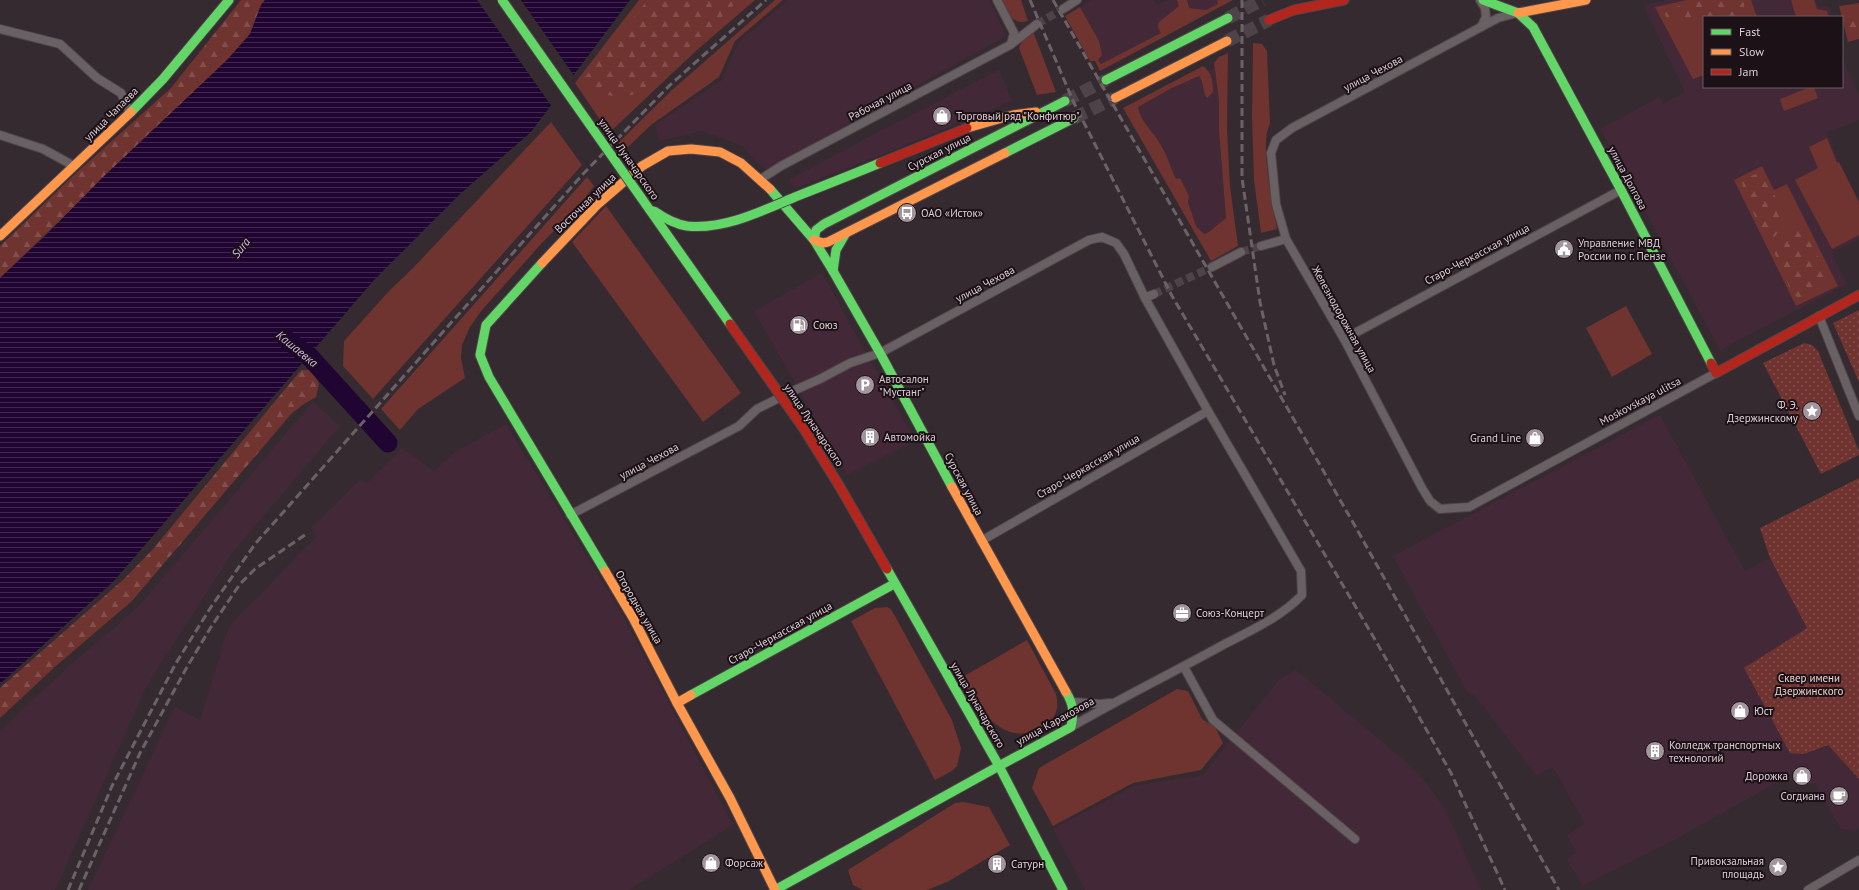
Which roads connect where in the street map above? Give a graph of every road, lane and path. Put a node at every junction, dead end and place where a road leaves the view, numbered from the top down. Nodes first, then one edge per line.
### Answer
1 (229, 0) edge
2 (502, 0) edge
3 (998, 0) edge
4 (1077, 0) edge
5 (1344, 0) edge
6 (1482, 0) edge
7 (1511, 0) edge
8 (1586, 0) edge
9 (1063, 9) tunnel mouth
10 (1518, 13) junction
11 (1228, 18) tunnel mouth
12 (1269, 20) tunnel mouth
13 (1037, 24) tunnel mouth
14 (1481, 27) junction
15 (0, 29) edge
16 (1228, 41) tunnel mouth
17 (1010, 45) junction
18 (1106, 80) tunnel mouth
19 (1115, 98) tunnel mouth
20 (1065, 101) tunnel mouth
21 (1046, 111) junction
22 (130, 113) junction
23 (1074, 118) tunnel mouth
24 (0, 135) edge
25 (1276, 140) joint
26 (74, 166) junction
27 (761, 179) junction
28 (1621, 190) junction
29 (645, 203) junction
30 (798, 222) junction
31 (824, 224) junction
32 (847, 232) junction
33 (0, 236) edge
34 (1286, 239) junction
35 (814, 240) junction
36 (1261, 246) tunnel mouth
37 (1241, 252) tunnel mouth
38 (1212, 267) tunnel mouth
39 (833, 271) junction
40 (1154, 294) tunnel mouth
41 (1859, 295) edge
42 (1145, 298) junction
43 (1819, 316) junction
44 (1344, 339) junction
45 (482, 340) joint
46 (880, 353) junction
47 (1716, 373) junction
48 (1208, 411) junction
49 (1859, 416) edge
50 (1430, 501) joint
51 (570, 515) junction
52 (981, 541) junction
53 (894, 584) junction
54 (1184, 667) junction
55 (1072, 702) junction
56 (1115, 702) junction
57 (677, 703) junction
58 (1071, 727) junction
59 (999, 766) junction
60 (1355, 839) dead end
61 (1859, 860) edge
62 (775, 890) edge
63 (1063, 890) edge
64 (1808, 890) edge

1 - 22 main road, улица Чапаева
2 - 29 main road, улица Луначарского, bridge
3 - 17 street
4 - 9 street
5 - 12 main road
6 - 10 main road
6 - 14 street
7 - 10 main road, улица Долгова
8 - 10 main road
10 - 14 street, улица Чехова
10 - 28 main road, улица Долгова
11 - 18 main road
13 - 17 street, Рабочая улица
14 - 25 street, улица Чехова
15 - 22 street
16 - 19 main road
17 - 27 street, Рабочая улица
20 - 21 main road, Сурская улица
21 - 29 main road, bridge
21 - 31 main road, Сурская улица
22 - 26 main road, улица Чапаева
23 - 32 main road
24 - 26 street
25 - 34 street, Железнодорожная улица
26 - 33 main road, улица Чапаева
27 - 30 main road, Восточная улица
27 - 45 main road, Восточная улица
28 - 44 street, Старо-Черкасская улица
28 - 47 main road, улица Долгова
29 - 53 main road, улица Луначарского, bridge
30 - 31 main road, Сурская улица
30 - 35 main road, Восточная улица
31 - 35 main road
32 - 35 main road
32 - 39 main road
34 - 36 street
34 - 44 street, Железнодорожная улица
35 - 39 main road, Восточная улица
37 - 38 street
39 - 46 main road, Сурская улица
40 - 42 street
41 - 43 main road, Moskovskaya ulitsa
42 - 46 street, улица Чехова
42 - 48 street
43 - 47 main road, Moskovskaya ulitsa
43 - 49 street
44 - 50 street, Железнодорожная улица
45 - 51 main road, Огородная улица
46 - 51 street, улица Чехова
46 - 52 main road, Сурская улица
47 - 50 street, Moskovskaya ulitsa
48 - 52 street, Старо-Черкасская улица
48 - 54 street, улица Каракозова
51 - 57 main road, Огородная улица
52 - 55 main road, Сурская улица
53 - 57 main road, Старо-Черкасская улица
53 - 59 main road, улица Луначарского
54 - 56 street, улица Каракозова
54 - 60 street
55 - 56 street
55 - 58 main road, Сурская улица
56 - 58 street, улица Каракозова
57 - 62 main road, Огородная улица
58 - 59 main road, улица Каракозова
59 - 62 main road, улица Каракозова
59 - 63 main road, улица Луначарского
61 - 64 street

